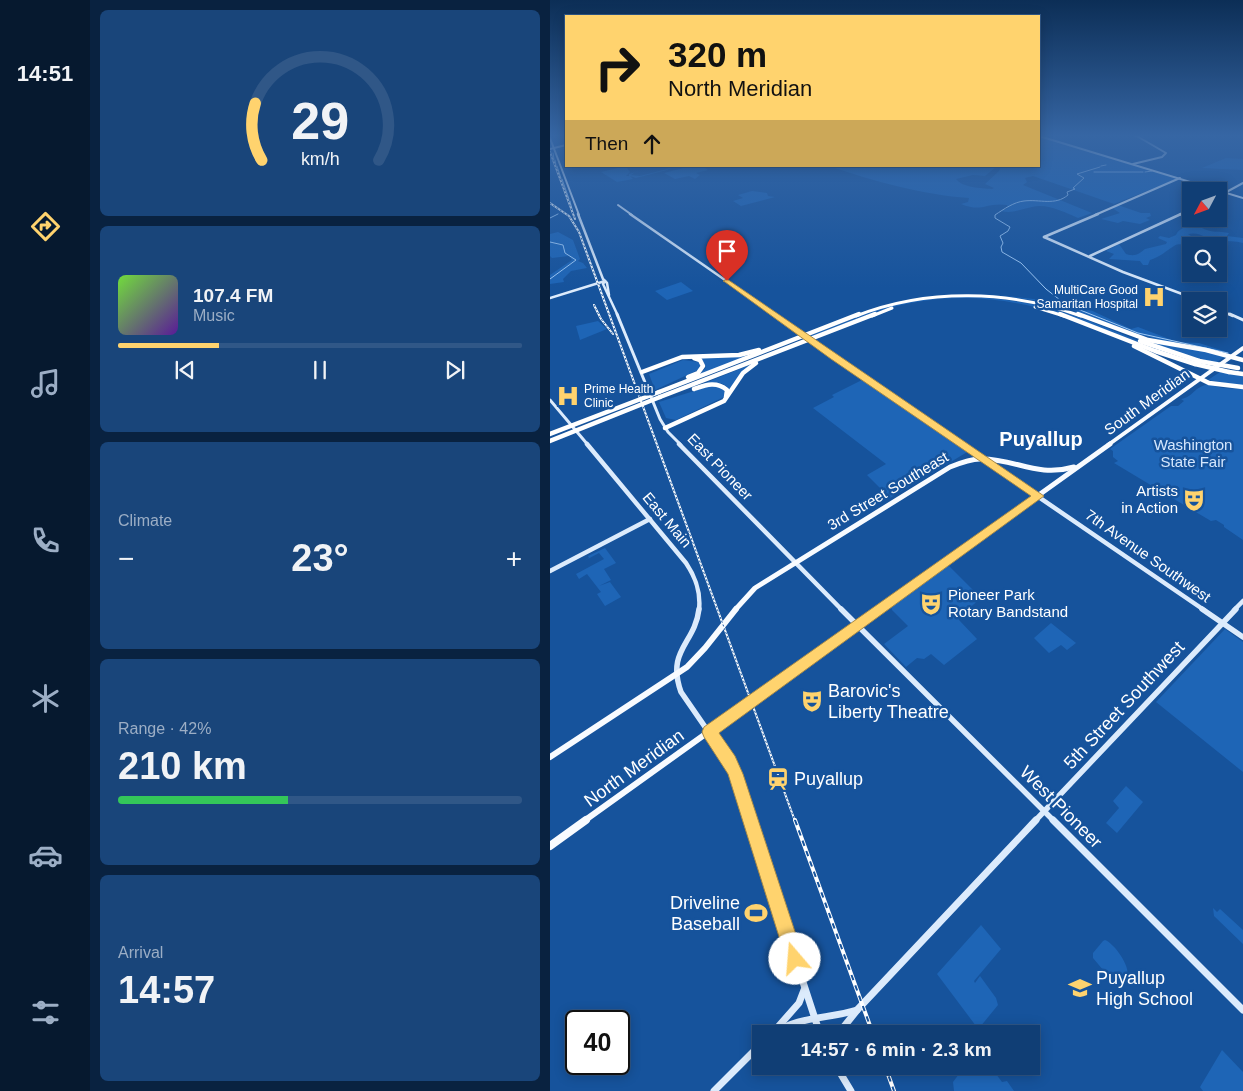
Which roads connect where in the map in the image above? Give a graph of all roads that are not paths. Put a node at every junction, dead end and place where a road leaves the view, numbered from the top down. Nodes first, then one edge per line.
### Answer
1 (568, 186) edge
2 (1162, 186) edge
3 (1228, 193) edge
4 (1243, 198) edge
5 (618, 205) dead end
6 (1182, 213) edge
7 (1090, 256) junction
8 (604, 281) junction
9 (1182, 294) edge
10 (550, 298) edge
11 (1052, 307) junction
12 (1227, 313) edge
13 (1070, 317) junction
14 (1243, 320) edge
15 (841, 322) junction
16 (846, 324) junction
17 (1243, 348) edge
18 (1242, 352) edge
19 (1232, 357) junction
20 (1243, 359) edge
21 (1240, 369) edge
22 (642, 373) junction
23 (1243, 374) edge
24 (1200, 379) junction
25 (1243, 387) edge
26 (660, 395) junction
27 (550, 400) edge
28 (665, 427) junction
29 (550, 434) edge
30 (550, 441) edge
31 (986, 459) junction
32 (1082, 464) junction
33 (1039, 496) junction
34 (650, 519) junction
35 (796, 562) junction
36 (550, 571) edge
37 (1243, 601) edge
38 (1222, 623) junction
39 (858, 626) junction
40 (1243, 637) edge
41 (675, 676) junction
42 (784, 678) joint
43 (709, 732) junction
44 (550, 757) edge
45 (1044, 812) junction
46 (550, 846) edge
47 (804, 986) junction
48 (858, 1009) junction
49 (1243, 1010) edge
50 (815, 1019) junction
51 (780, 1025) edge
52 (786, 1025) edge
53 (817, 1025) edge
54 (845, 1025) edge
55 (752, 1053) edge
56 (841, 1075) edge
57 (714, 1091) edge
58 (851, 1091) edge

1 - 8 street, East Pioneer
2 - 7 street
3 - 4 street
5 - 31 street, 7th Avenue Southwest, bridge
6 - 7 street
7 - 9 street
8 - 10 street
8 - 22 street, East Pioneer
11 - 15 highway
11 - 19 highway
11 - 21 highway, bridge
12 - 14 street
13 - 16 highway
13 - 23 highway, bridge
13 - 24 highway
15 - 22 highway
15 - 26 highway
16 - 26 highway
16 - 28 highway
17 - 19 main road, South Meridian
18 - 19 main road, South Meridian
18 - 20 highway
19 - 20 highway
19 - 24 main road, South Meridian
22 - 26 highway
22 - 28 street, East Pioneer
24 - 25 highway
24 - 32 main road, South Meridian
26 - 28 highway
26 - 29 highway, bridge
26 - 30 highway, bridge
27 - 34 street, East Main
28 - 35 street, East Pioneer
31 - 32 main road, 3rd Street Southeast
31 - 33 street, 7th Avenue Southwest
31 - 35 main road, 3rd Street Southeast
32 - 33 main road, South Meridian
33 - 38 street, 7th Avenue Southwest
33 - 39 main road, South Meridian
34 - 36 street
34 - 41 street, East Main
35 - 39 street, East Pioneer
35 - 41 main road, 3rd Street Southeast
37 - 38 street, 5th Street Southwest
38 - 40 street, 7th Avenue Southwest
38 - 45 street, 5th Street Southwest
39 - 42 main road, South Meridian
39 - 45 street, West Pioneer
41 - 43 street
41 - 44 main road, 3rd Street Southeast
42 - 43 main road, North Meridian
43 - 46 main road, North Meridian
43 - 47 street
45 - 48 street, 5th Street Southwest
45 - 49 street, West Pioneer
47 - 50 street
47 - 51 street
48 - 50 street
48 - 54 street, 5th Street Southwest
50 - 52 street
50 - 53 street
55 - 57 street
56 - 58 street

